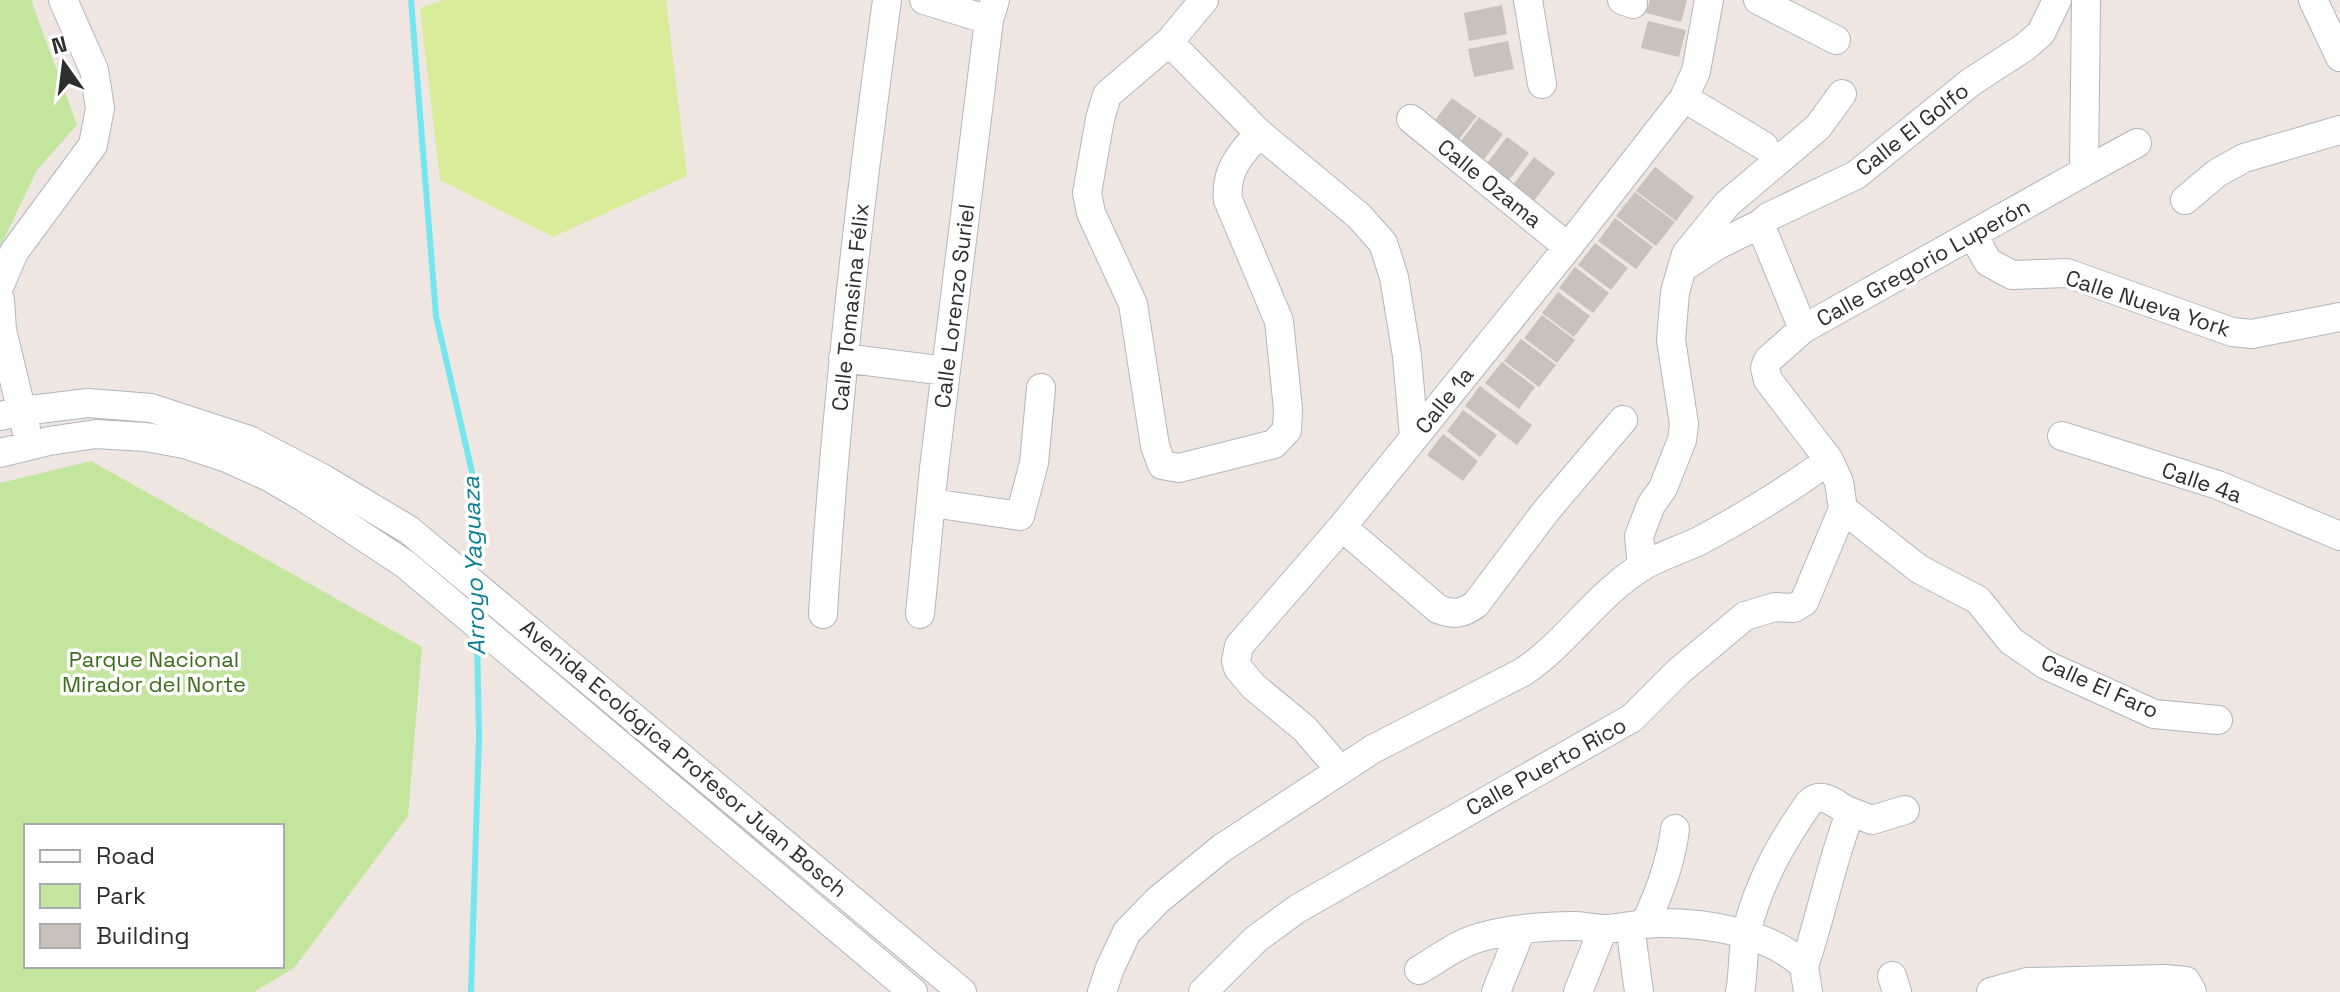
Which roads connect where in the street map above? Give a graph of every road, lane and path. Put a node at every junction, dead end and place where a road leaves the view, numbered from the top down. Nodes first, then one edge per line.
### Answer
1 (63, 0) edge
2 (887, 0) edge
3 (924, 0) edge
4 (1204, 0) edge
5 (1528, 0) edge
6 (1709, 0) edge
7 (1758, 0) edge
8 (2057, 0) edge
9 (2086, 0) edge
10 (2313, 0) edge
11 (992, 10) edge
12 (1836, 40) dead end
13 (1169, 42) junction
14 (2340, 57) edge
15 (1542, 84) dead end
16 (1842, 94) dead end
17 (1684, 98) junction
18 (1411, 119) dead end
19 (2340, 130) edge
20 (1259, 133) junction
21 (2137, 143) dead end
22 (1764, 146) dead end
23 (2084, 172) junction
24 (2185, 200) dead end
25 (1760, 224) junction
26 (1973, 235) junction
27 (1568, 247) junction
28 (1680, 270) junction
29 (0, 285) edge
30 (0, 300) edge
31 (2340, 317) edge
32 (1803, 329) junction
33 (843, 358) junction
34 (946, 371) junction
35 (1041, 388) dead end
36 (11, 414) edge
37 (1623, 420) dead end
38 (2062, 436) dead end
39 (1414, 437) junction
40 (30, 445) junction
41 (0, 453) edge
42 (1829, 460) junction
43 (932, 503) junction
44 (1843, 509) junction
45 (1342, 527) junction
46 (2340, 536) edge
47 (1642, 567) junction
48 (823, 614) dead end
49 (920, 614) dead end
50 (2218, 720) dead end
51 (654, 733) junction
52 (631, 756) junction
53 (1340, 770) junction
54 (1846, 810) junction
55 (1905, 810) dead end
56 (1675, 829) dead end
57 (1626, 926) junction
58 (1526, 929) junction
59 (1746, 934) junction
60 (1419, 970) dead end
61 (1806, 979) edge
62 (913, 992) edge
63 (962, 992) edge
64 (1102, 992) edge
65 (1203, 992) edge
66 (1496, 992) edge
67 (1578, 992) edge
68 (1639, 992) edge
69 (1740, 992) edge
70 (1991, 992) edge
71 (2192, 992) edge

1 - 29 street
2 - 33 street, Calle Tomasina Félix
3 - 11 street
4 - 13 street
5 - 15 street
6 - 17 street, Calle 1a
7 - 12 street
8 - 25 street, Calle El Golfo
9 - 23 street
10 - 14 street
11 - 34 street, Calle Lorenzo Suriel
13 - 20 street
13 - 20 street
16 - 28 street
17 - 22 street
17 - 27 street, Calle 1a
18 - 27 street, Calle Ozama
19 - 24 street
20 - 39 street
21 - 23 street, Calle Gregorio Luperón
23 - 26 street, Calle Gregorio Luperón
25 - 28 street, Calle El Golfo
25 - 32 street
26 - 31 street, Calle Nueva York
26 - 32 street, Calle Gregorio Luperón
27 - 39 street, Calle 1a
28 - 47 street
30 - 36 street
32 - 42 street, Calle Gregorio Luperón
33 - 34 street
33 - 48 street, Calle Tomasina Félix
34 - 43 street, Calle Lorenzo Suriel
35 - 43 street
36 - 40 street
36 - 51 street, Avenida Ecológica Profesor Juan Bosch
37 - 45 street
38 - 46 street, Calle 4a
39 - 45 street, Calle 1a
40 - 41 street, Avenida Ecológica Profesor Juan Bosch
40 - 52 street, Avenida Ecológica Profesor Juan Bosch
42 - 44 street, Calle Gregorio Luperón
42 - 47 street
43 - 49 street, Calle Lorenzo Suriel
44 - 50 street, Calle El Faro
44 - 65 street, Calle Puerto Rico
45 - 53 street, Calle 1a
47 - 53 street
51 - 52 street
51 - 63 street, Avenida Ecológica Profesor Juan Bosch
52 - 62 street, Avenida Ecológica Profesor Juan Bosch
53 - 64 street
54 - 55 street
54 - 59 street
54 - 61 street
56 - 57 street
57 - 58 street
57 - 59 street
57 - 67 street
57 - 68 street
58 - 60 street
58 - 66 street
59 - 61 street
59 - 69 street
70 - 71 street

